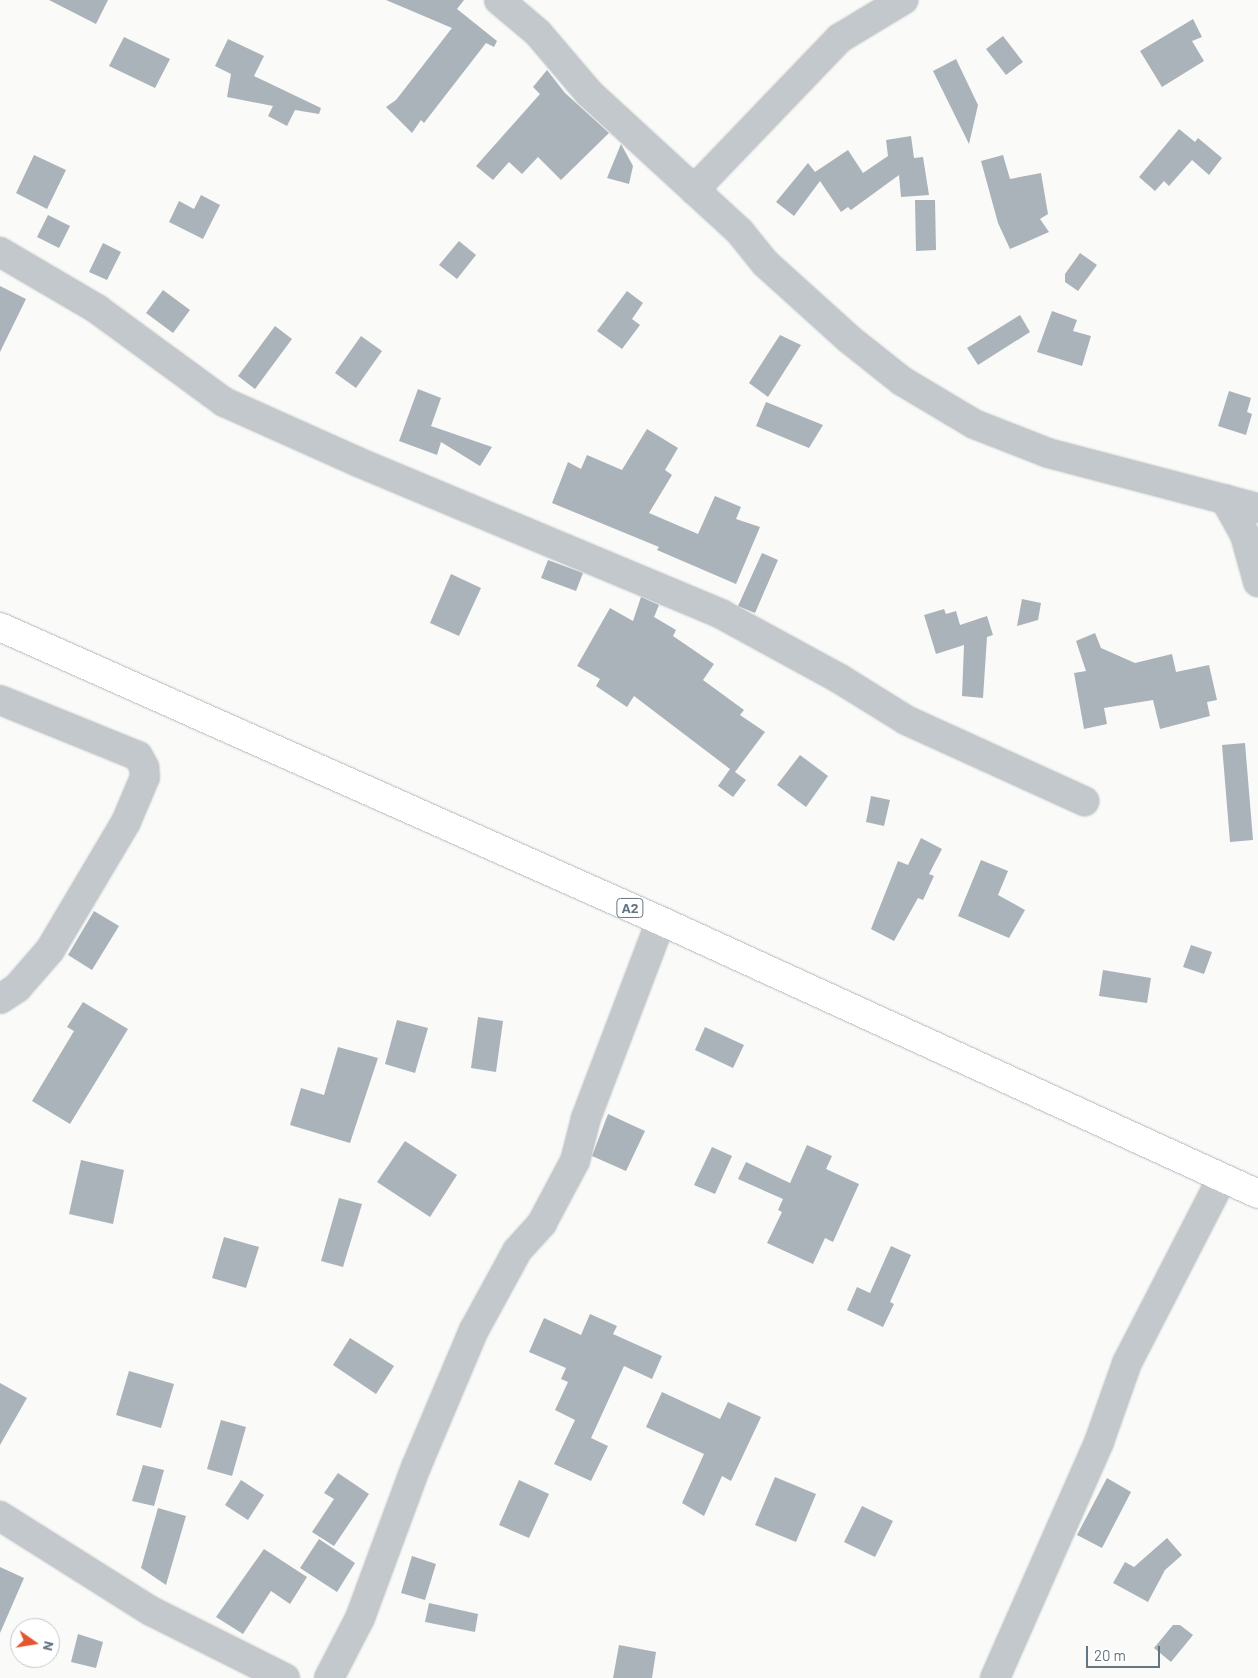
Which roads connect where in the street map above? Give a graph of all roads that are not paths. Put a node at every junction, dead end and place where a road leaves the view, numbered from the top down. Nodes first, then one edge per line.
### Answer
1 (499, 0) edge
2 (903, 0) edge
3 (694, 190) junction
4 (0, 252) edge
5 (1225, 499) junction
6 (1258, 508) edge
7 (1258, 582) edge
8 (0, 627) edge
9 (0, 700) edge
10 (1084, 801) dead end
11 (661, 921) junction
12 (0, 999) edge
13 (1222, 1178) junction
14 (1258, 1194) edge
15 (0, 1516) edge
16 (284, 1678) edge
17 (330, 1678) edge
18 (995, 1678) edge

1 - 3 street
2 - 3 street
3 - 5 street
4 - 10 street
5 - 6 street
5 - 7 street
8 - 11 highway, A2
9 - 12 street
11 - 13 highway, A2
11 - 17 street
13 - 14 highway, A2
13 - 18 street
15 - 16 street

